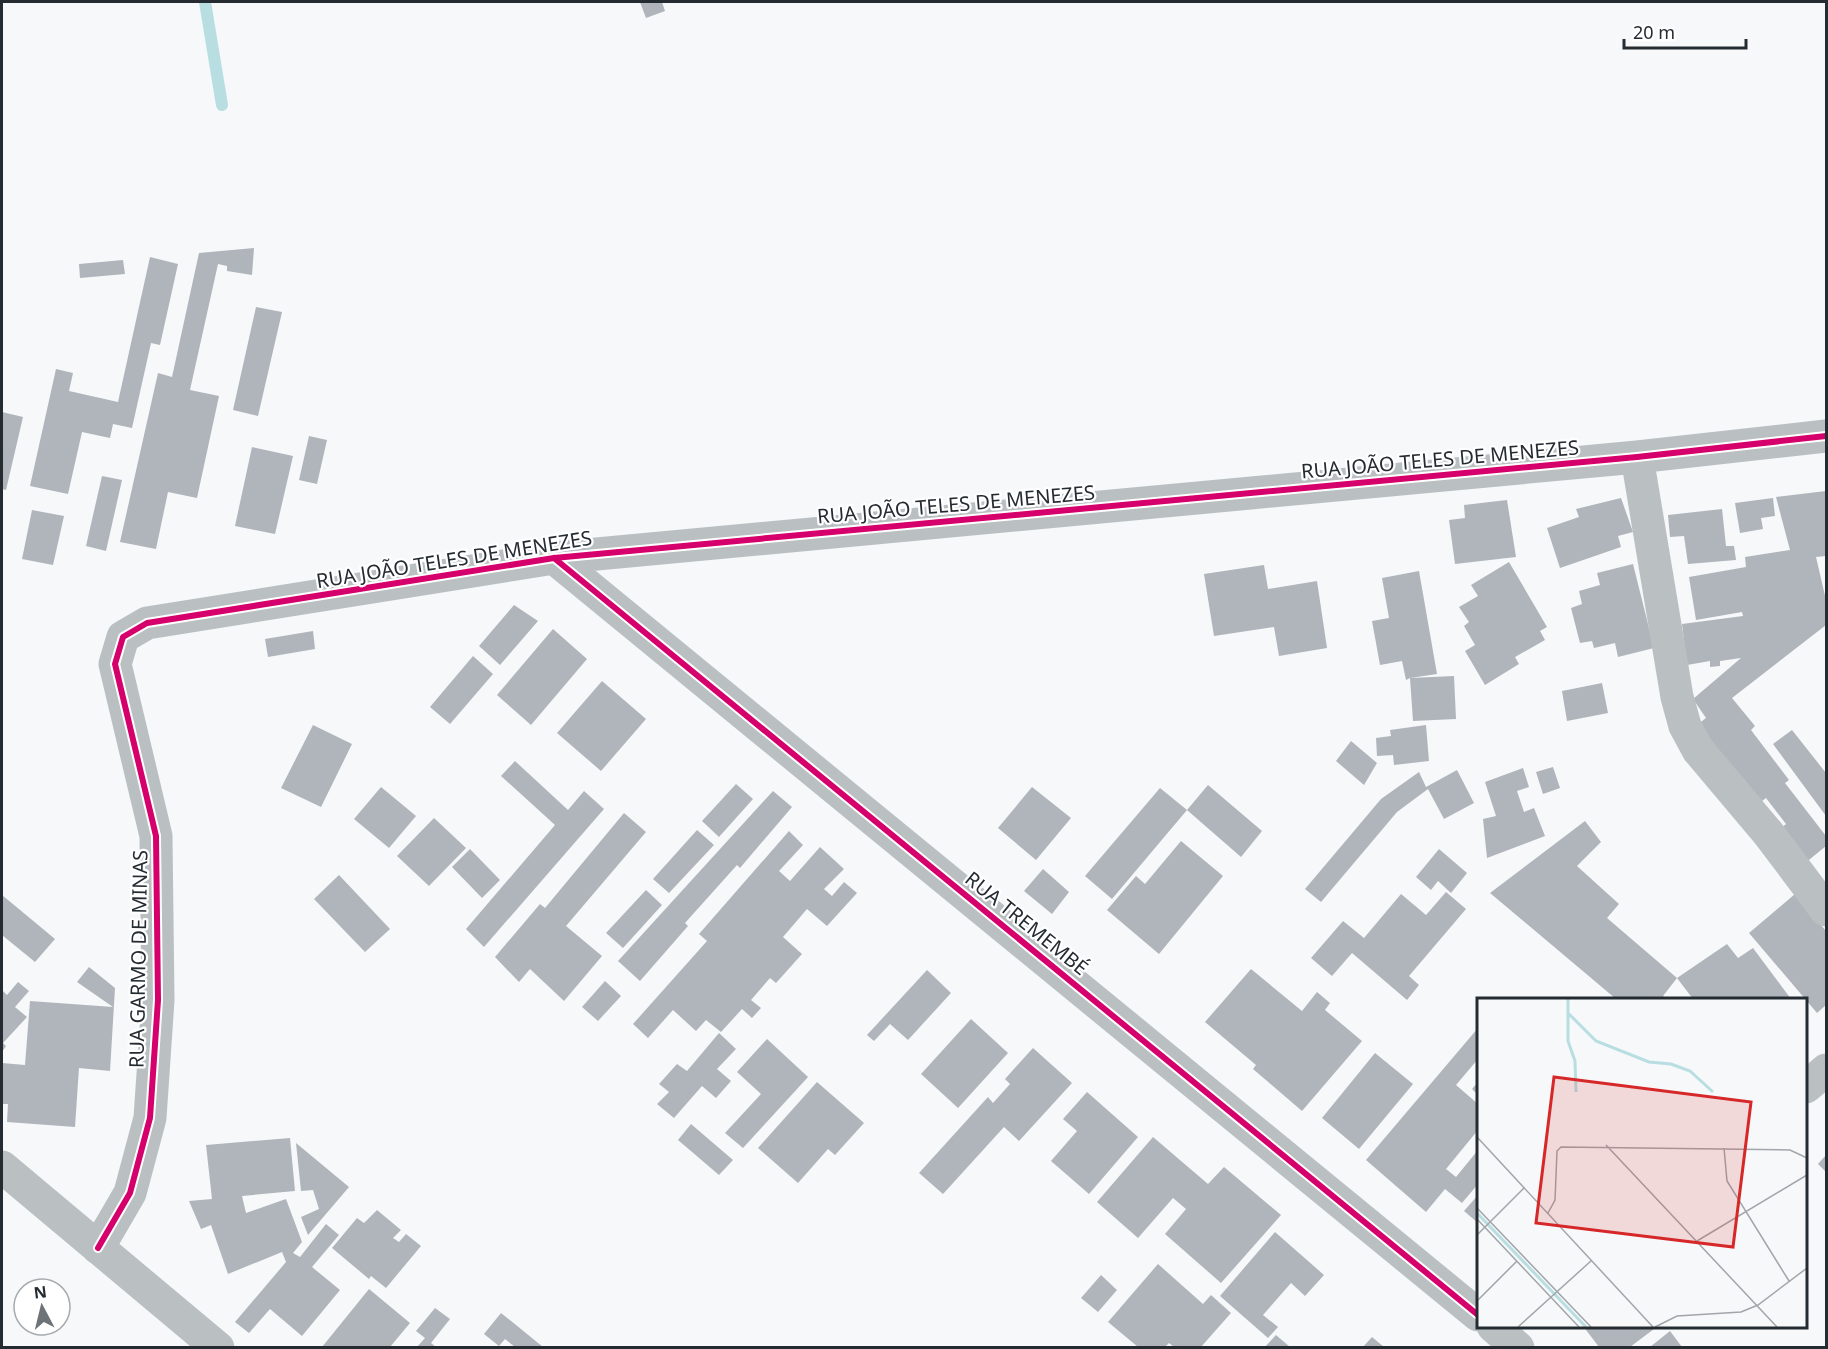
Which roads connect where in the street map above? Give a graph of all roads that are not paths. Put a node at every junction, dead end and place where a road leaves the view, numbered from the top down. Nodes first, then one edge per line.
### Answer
1 (1827, 436) edge
2 (1637, 457) junction
3 (554, 558) junction
4 (115, 664) joint
5 (1827, 910) edge
6 (1827, 1070) edge
7 (1807, 1086) edge
8 (2, 1167) edge
9 (98, 1248) junction
10 (1477, 1312) edge
11 (219, 1347) edge

1 - 2 street, RUA JOÃO TELES DE MENEZES
2 - 3 street, RUA JOÃO TELES DE MENEZES
2 - 5 street
3 - 4 street, RUA JOÃO TELES DE MENEZES
3 - 10 street, RUA TREMEMBÉ
4 - 9 street, RUA GARMO DE MINAS
6 - 7 street
8 - 9 street
9 - 11 street

